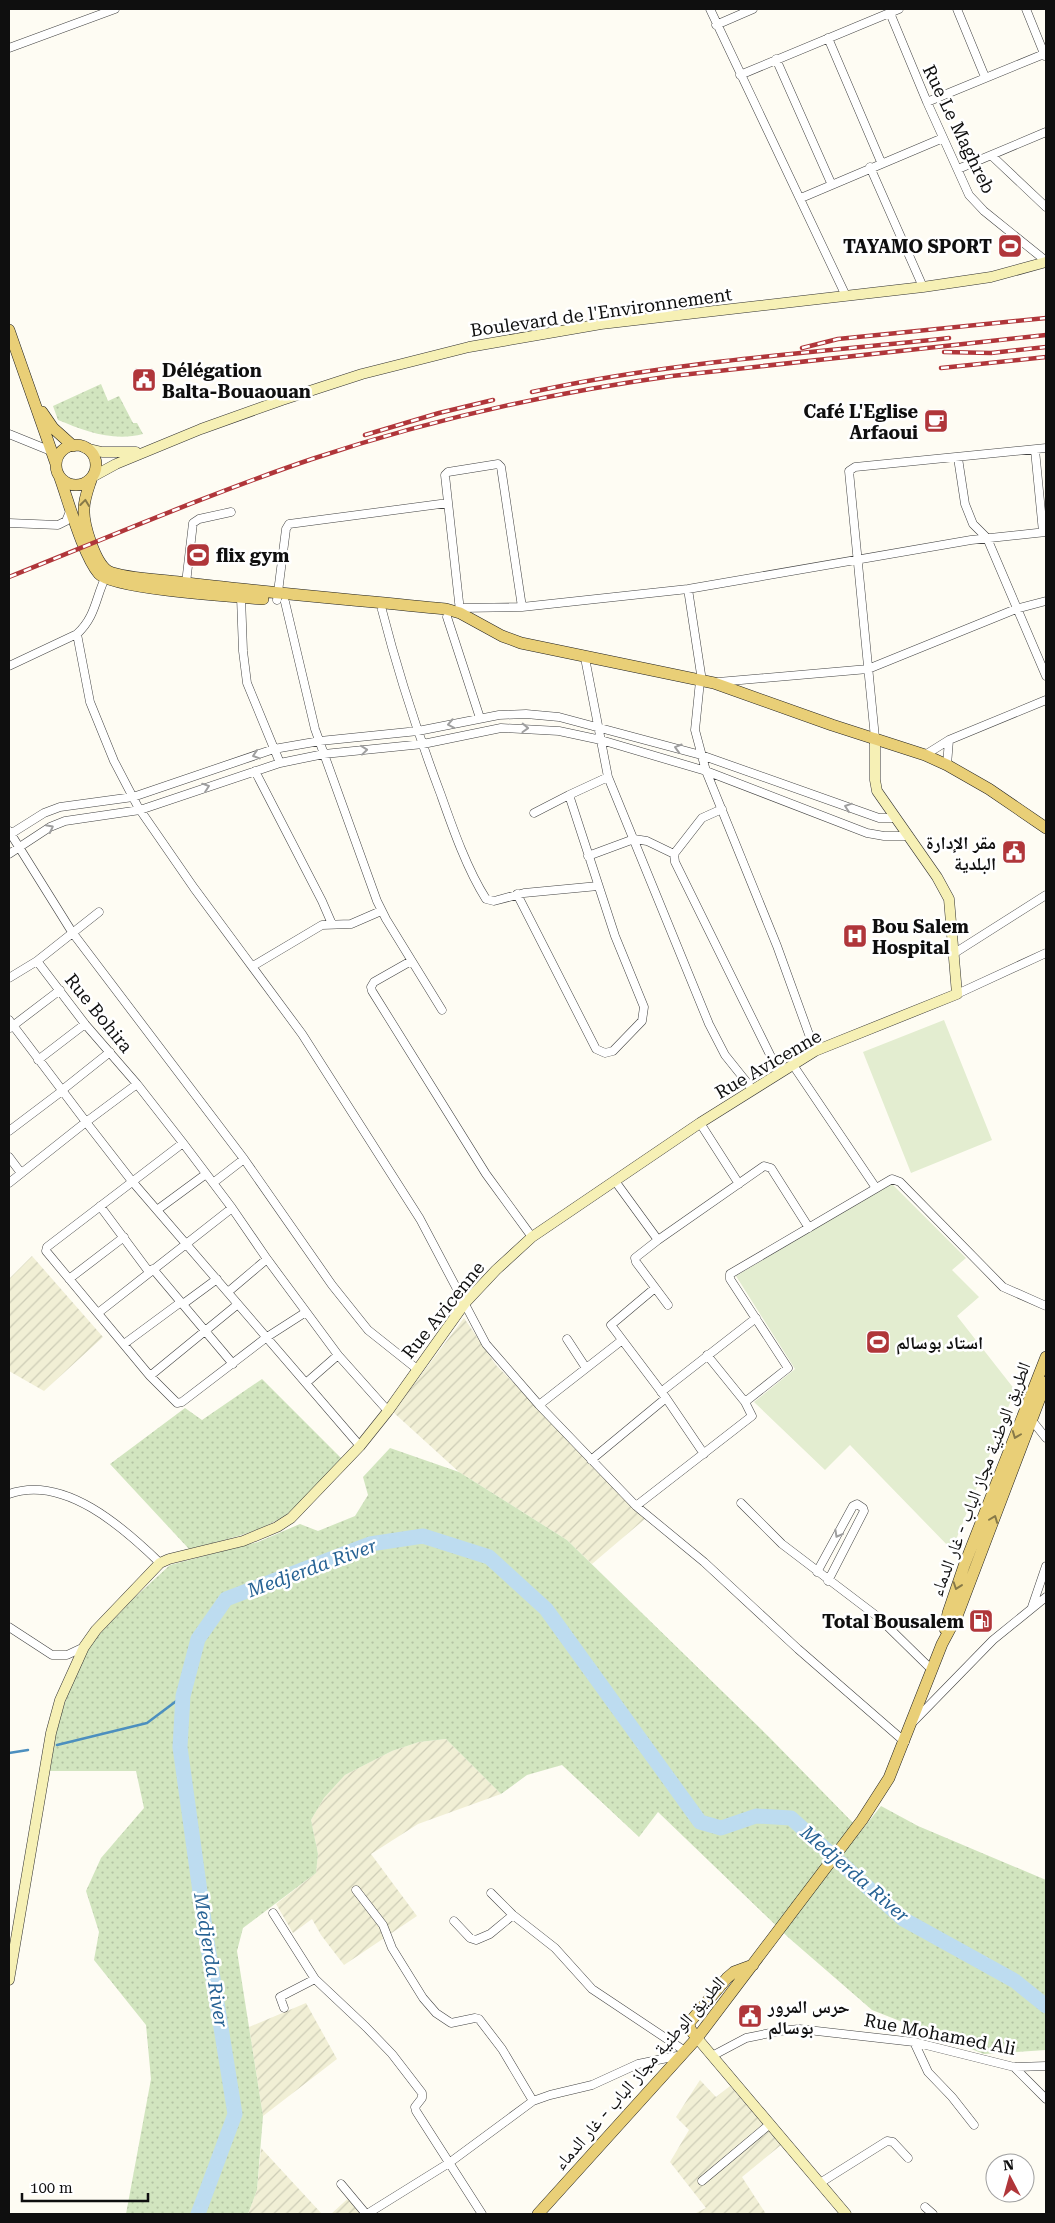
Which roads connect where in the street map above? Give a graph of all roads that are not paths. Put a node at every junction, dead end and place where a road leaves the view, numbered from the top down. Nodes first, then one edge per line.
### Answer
1 (115, 9) edge
2 (710, 9) edge
3 (753, 9) edge
4 (899, 9) edge
5 (957, 9) edge
6 (1026, 9) edge
7 (890, 13) junction
8 (716, 25) junction
9 (828, 38) junction
10 (9, 48) edge
11 (1045, 56) edge
12 (776, 59) junction
13 (740, 75) junction
14 (985, 77) junction
15 (927, 102) junction
16 (1046, 132) edge
17 (943, 138) junction
18 (992, 156) junction
19 (881, 162) junction
20 (870, 167) junction
21 (958, 170) junction
22 (831, 183) junction
23 (801, 198) junction
24 (1046, 207) edge
25 (1046, 262) edge
26 (923, 287) junction
27 (846, 296) junction
28 (9, 330) edge
29 (36, 404) junction
30 (9, 434) edge
31 (72, 446) junction
32 (85, 448) junction
33 (1046, 448) edge
34 (1035, 450) junction
35 (51, 451) junction
36 (144, 452) junction
37 (958, 458) junction
38 (56, 464) junction
39 (60, 478) junction
40 (92, 478) junction
41 (448, 503) junction
42 (72, 509) junction
43 (231, 512) dead end
44 (10, 524) edge
45 (1045, 532) edge
46 (987, 538) junction
47 (857, 560) junction
48 (107, 575) junction
49 (186, 583) junction
50 (688, 589) junction
51 (241, 597) junction
52 (280, 598) junction
53 (1046, 601) edge
54 (522, 607) junction
55 (1016, 609) junction
56 (382, 610) junction
57 (460, 613) junction
58 (447, 617) junction
59 (76, 634) junction
60 (585, 658) junction
61 (9, 666) edge
62 (868, 669) junction
63 (1046, 676) edge
64 (705, 681) junction
65 (1046, 700) edge
66 (480, 718) junction
67 (599, 726) junction
68 (418, 731) junction
69 (875, 738) junction
70 (320, 740) junction
71 (601, 740) junction
72 (949, 740) junction
73 (423, 744) junction
74 (274, 749) junction
75 (324, 754) junction
76 (701, 755) junction
77 (925, 755) junction
78 (280, 764) junction
79 (948, 765) junction
80 (255, 771) junction
81 (706, 771) junction
82 (608, 777) junction
83 (569, 795) junction
84 (132, 797) junction
85 (722, 809) junction
86 (140, 810) junction
87 (534, 813) dead end
88 (895, 818) junction
89 (1046, 828) edge
90 (9, 833) edge
91 (908, 836) junction
92 (634, 839) junction
93 (18, 847) junction
94 (9, 854) edge
95 (674, 854) junction
96 (588, 856) junction
97 (598, 886) junction
98 (517, 894) junction
99 (1046, 895) edge
100 (382, 911) junction
101 (99, 912) dead end
102 (332, 924) junction
103 (72, 932) junction
104 (1046, 953) edge
105 (953, 954) junction
106 (38, 961) junction
107 (411, 961) junction
108 (253, 966) junction
109 (9, 978) edge
110 (60, 990) junction
111 (957, 994) junction
112 (442, 1010) dead end
113 (85, 1024) junction
114 (10, 1025) edge
115 (816, 1051) junction
116 (110, 1052) junction
117 (38, 1060) junction
118 (793, 1065) junction
119 (779, 1073) junction
120 (138, 1084) junction
121 (753, 1090) junction
122 (61, 1091) junction
123 (86, 1122) junction
124 (700, 1124) junction
125 (9, 1131) edge
126 (182, 1143) junction
127 (9, 1157) edge
128 (244, 1159) junction
129 (21, 1173) junction
130 (206, 1174) junction
131 (132, 1180) junction
132 (615, 1181) junction
133 (9, 1183) edge
134 (212, 1183) junction
135 (739, 1184) junction
136 (876, 1188) junction
137 (100, 1206) junction
138 (232, 1208) junction
139 (157, 1210) junction
140 (809, 1228) junction
141 (124, 1237) junction
142 (532, 1237) junction
143 (658, 1240) junction
144 (187, 1244) junction
145 (267, 1259) junction
146 (151, 1270) junction
147 (69, 1279) junction
148 (217, 1279) junction
149 (655, 1288) junction
150 (228, 1292) junction
151 (182, 1303) junction
152 (465, 1303) junction
153 (238, 1304) junction
154 (668, 1304) dead end
155 (1046, 1306) edge
156 (98, 1312) junction
157 (306, 1312) junction
158 (756, 1318) junction
159 (205, 1331) junction
160 (267, 1338) junction
161 (567, 1339) dead end
162 (622, 1341) junction
163 (124, 1344) junction
164 (338, 1355) junction
165 (707, 1355) junction
166 (1046, 1357) edge
167 (233, 1364) junction
168 (417, 1368) junction
169 (586, 1368) junction
170 (150, 1376) junction
171 (1044, 1379) edge
172 (306, 1383) junction
173 (664, 1395) junction
174 (745, 1402) junction
175 (540, 1405) junction
176 (388, 1411) junction
177 (1028, 1416) junction
178 (1046, 1438) edge
179 (360, 1446) junction
180 (704, 1454) junction
181 (591, 1460) junction
182 (9, 1494) edge
183 (740, 1503) dead end
184 (636, 1506) junction
185 (160, 1563) junction
186 (1046, 1566) edge
187 (817, 1572) junction
188 (828, 1580) junction
189 (1046, 1597) edge
190 (1032, 1607) junction
191 (9, 1626) edge
192 (84, 1647) junction
193 (932, 1670) junction
194 (911, 1725) junction
195 (905, 1742) junction
196 (356, 1890) dead end
197 (491, 1893) dead end
198 (273, 1913) dead end
199 (513, 1915) junction
200 (454, 1921) dead end
201 (315, 1979) junction
202 (9, 1980) edge
203 (284, 2008) dead end
204 (697, 2038) junction
205 (914, 2042) junction
206 (684, 2053) junction
207 (712, 2056) junction
208 (1046, 2066) edge
209 (1014, 2067) junction
210 (1046, 2099) edge
211 (533, 2101) junction
212 (770, 2124) junction
213 (974, 2125) dead end
214 (908, 2158) dead end
215 (449, 2163) junction
216 (702, 2181) dead end
217 (820, 2183) junction
218 (342, 2184) dead end
219 (925, 2207) dead end
220 (366, 2214) edge
221 (482, 2214) edge
222 (538, 2214) edge
223 (846, 2214) edge
224 (933, 2214) edge

1 - 10 street
2 - 8 street
3 - 8 street
4 - 7 street
5 - 14 street
6 - 11 street
7 - 9 street
7 - 15 street, Rue Le Maghreb
8 - 13 street
9 - 12 street
9 - 19 street
11 - 14 street
12 - 13 street
12 - 22 street
13 - 23 street
14 - 15 street
15 - 17 street, Rue Le Maghreb
16 - 18 street
17 - 19 street
17 - 21 street, Rue Le Maghreb
18 - 21 street
18 - 24 street
19 - 20 street
20 - 22 street
20 - 26 street
21 - 25 street, Rue Le Maghreb
22 - 23 street
23 - 27 street
25 - 26 street, Boulevard de l'Environnement
26 - 27 street, Boulevard de l'Environnement
27 - 36 street, Boulevard de l'Environnement
28 - 29 main road
29 - 31 main road
29 - 35 main road
30 - 35 street
31 - 32 main road
31 - 38 main road
32 - 36 street
32 - 40 main road
33 - 34 street
34 - 37 street
34 - 45 street
35 - 38 main road
36 - 40 street, Boulevard de l'Environnement
37 - 46 street
37 - 47 street
38 - 39 main road
39 - 40 main road
39 - 42 main road
48 -> 40 main road
41 - 52 street
41 - 54 street
41 - 57 street
42 - 44 street
42 - 48 main road
43 - 49 street
45 - 46 street
46 - 47 street
46 - 55 street
47 - 50 street
47 - 62 street
48 - 49 main road
48 - 51 main road
48 - 59 street
49 - 52 main road
50 - 54 street
50 - 64 street
51 - 52 main road
51 - 74 street
52 - 56 main road
52 - 57 main road
52 - 70 street
53 - 55 street
54 - 57 street
55 - 62 street
55 - 63 street
56 - 58 main road
56 - 68 street
57 - 58 main road
57 - 60 main road
58 - 66 street
59 - 61 street
59 - 84 street
60 - 64 main road
60 - 67 street
62 - 64 street
62 - 69 street
64 - 69 main road
64 - 76 street
65 - 72 street
66 - 67 street
66 -> 68 street
67 - 71 street
76 -> 67 street
68 - 70 street
68 - 73 street
69 - 77 main road
69 - 88 street
70 - 74 street
70 - 75 street
73 -> 71 street
71 - 81 street
71 - 82 street
72 - 77 street
72 - 79 street
75 -> 73 street
73 - 98 street
74 - 78 street
74 -> 84 street
75 - 78 street
75 - 100 street
76 - 81 street
88 -> 76 street
77 - 79 main road
78 - 80 street
79 - 89 main road
86 -> 80 street
80 - 102 street
81 - 85 street
81 - 91 street
82 - 83 street
82 - 92 street
83 - 87 street
83 - 96 street
84 - 86 street
84 - 90 street
85 - 95 street
85 - 115 street
93 -> 86 street
86 - 108 street
88 - 91 street
90 - 93 street
91 - 105 street
92 - 95 street
92 - 96 street
92 - 121 street
93 - 94 street
93 - 103 street
95 - 119 street
96 - 97 street
97 - 98 street
97 - 98 street
99 - 105 street
100 - 102 street
100 - 107 street
101 - 103 street
102 - 108 street
103 - 106 street
103 - 128 street
104 - 111 street
105 - 111 street
106 - 109 street
106 - 110 street, Rue Bohira
107 - 112 street
107 - 142 street
108 - 152 street
110 - 113 street, Rue Bohira
110 - 114 street
111 - 115 street, Rue Avicenne
113 - 116 street, Rue Bohira
113 - 117 street
114 - 117 street
115 - 118 street, Rue Avicenne
116 - 120 street, Rue Bohira
116 - 122 street
117 - 122 street
118 - 119 street, Rue Avicenne
118 - 136 street
119 - 121 street, Rue Avicenne
120 - 123 street
120 - 126 street, Rue Bohira
121 - 124 street, Rue Avicenne
122 - 123 street
122 - 125 street
123 - 129 street
123 - 131 street
124 - 132 street, Rue Avicenne
124 - 135 street
126 - 130 street, Rue Bohira
126 - 131 street
127 - 129 street
128 - 134 street
128 - 168 street
129 - 133 street
130 - 134 street, Rue Bohira
130 - 139 street
131 - 137 street
131 - 139 street
132 - 142 street, Rue Avicenne
132 - 143 street
134 - 138 street, Rue Bohira
135 - 140 street
135 - 143 street
136 - 140 street
136 - 155 street
137 - 141 street
137 - 147 street
138 - 144 street
138 - 145 street, Rue Bohira
139 - 144 street
140 - 158 street
141 - 146 street
141 - 147 street
142 - 152 street, Rue Avicenne
143 - 149 street
144 - 146 street
144 - 148 street
145 - 150 street
145 - 157 street, Rue Bohira
146 - 151 street
146 - 156 street
147 - 156 street
148 - 150 street
148 - 151 street
149 - 154 street
149 - 162 street
150 - 153 street
151 - 159 street
151 - 163 street
152 - 168 street, Rue Avicenne
152 - 175 street
153 - 159 street
153 - 160 street
156 - 163 street
157 - 160 street
157 - 164 street, Rue Bohira
158 - 165 street
158 - 174 street
159 - 167 street
159 - 170 street
160 - 167 street
160 - 172 street
161 - 169 street
162 - 169 street
162 - 173 street
163 - 170 street
164 - 172 street
164 - 176 street, Rue Bohira
165 - 173 street
165 - 174 street
166 - 171 main road, الطريق الوطنية مجاز الباب - غار الدماء
167 - 170 street
168 - 176 street, Rue Avicenne
169 - 175 street
171 - 177 main road, الطريق الوطنية مجاز الباب - غار الدماء
172 - 179 street
173 - 180 street
173 - 181 street
174 - 180 street
175 - 181 street
176 - 179 street, Rue Avicenne
177 - 178 street
177 - 193 main road, الطريق الوطنية مجاز الباب - غار الدماء
179 - 185 street, Rue Avicenne
180 - 184 street
181 - 184 street
182 - 185 street
183 - 187 street
184 - 195 street
185 - 192 street, Rue Avicenne
186 - 190 street
187 - 188 street
188 -> 187 street
188 - 193 street
189 - 190 street
190 - 194 street
191 - 192 street
192 - 202 street, Rue Avicenne
193 - 194 main road, الطريق الوطنية مجاز الباب - غار الدماء
194 - 195 main road, الطريق الوطنية مجاز الباب - غار الدماء
195 - 204 main road, الطريق الوطنية مجاز الباب - غار الدماء
196 - 211 street
197 - 199 street
198 - 201 street
199 - 200 street
199 - 206 street
201 - 203 street
201 - 215 street
204 - 206 main road, الطريق الوطنية مجاز الباب - غار الدماء
204 - 207 street
205 - 207 street, Rue Mohamed Ali
205 - 209 street, Rue Mohamed Ali
205 - 213 street
206 - 211 street
206 - 222 main road, الطريق الوطنية مجاز الباب - غار الدماء
207 - 212 street
208 - 209 street, Rue Mohamed Ali
209 - 210 street
211 - 215 street
212 - 216 street
212 - 217 street
214 - 217 street
215 - 220 street
215 - 221 street
217 - 223 street
218 - 220 street
219 - 224 street

